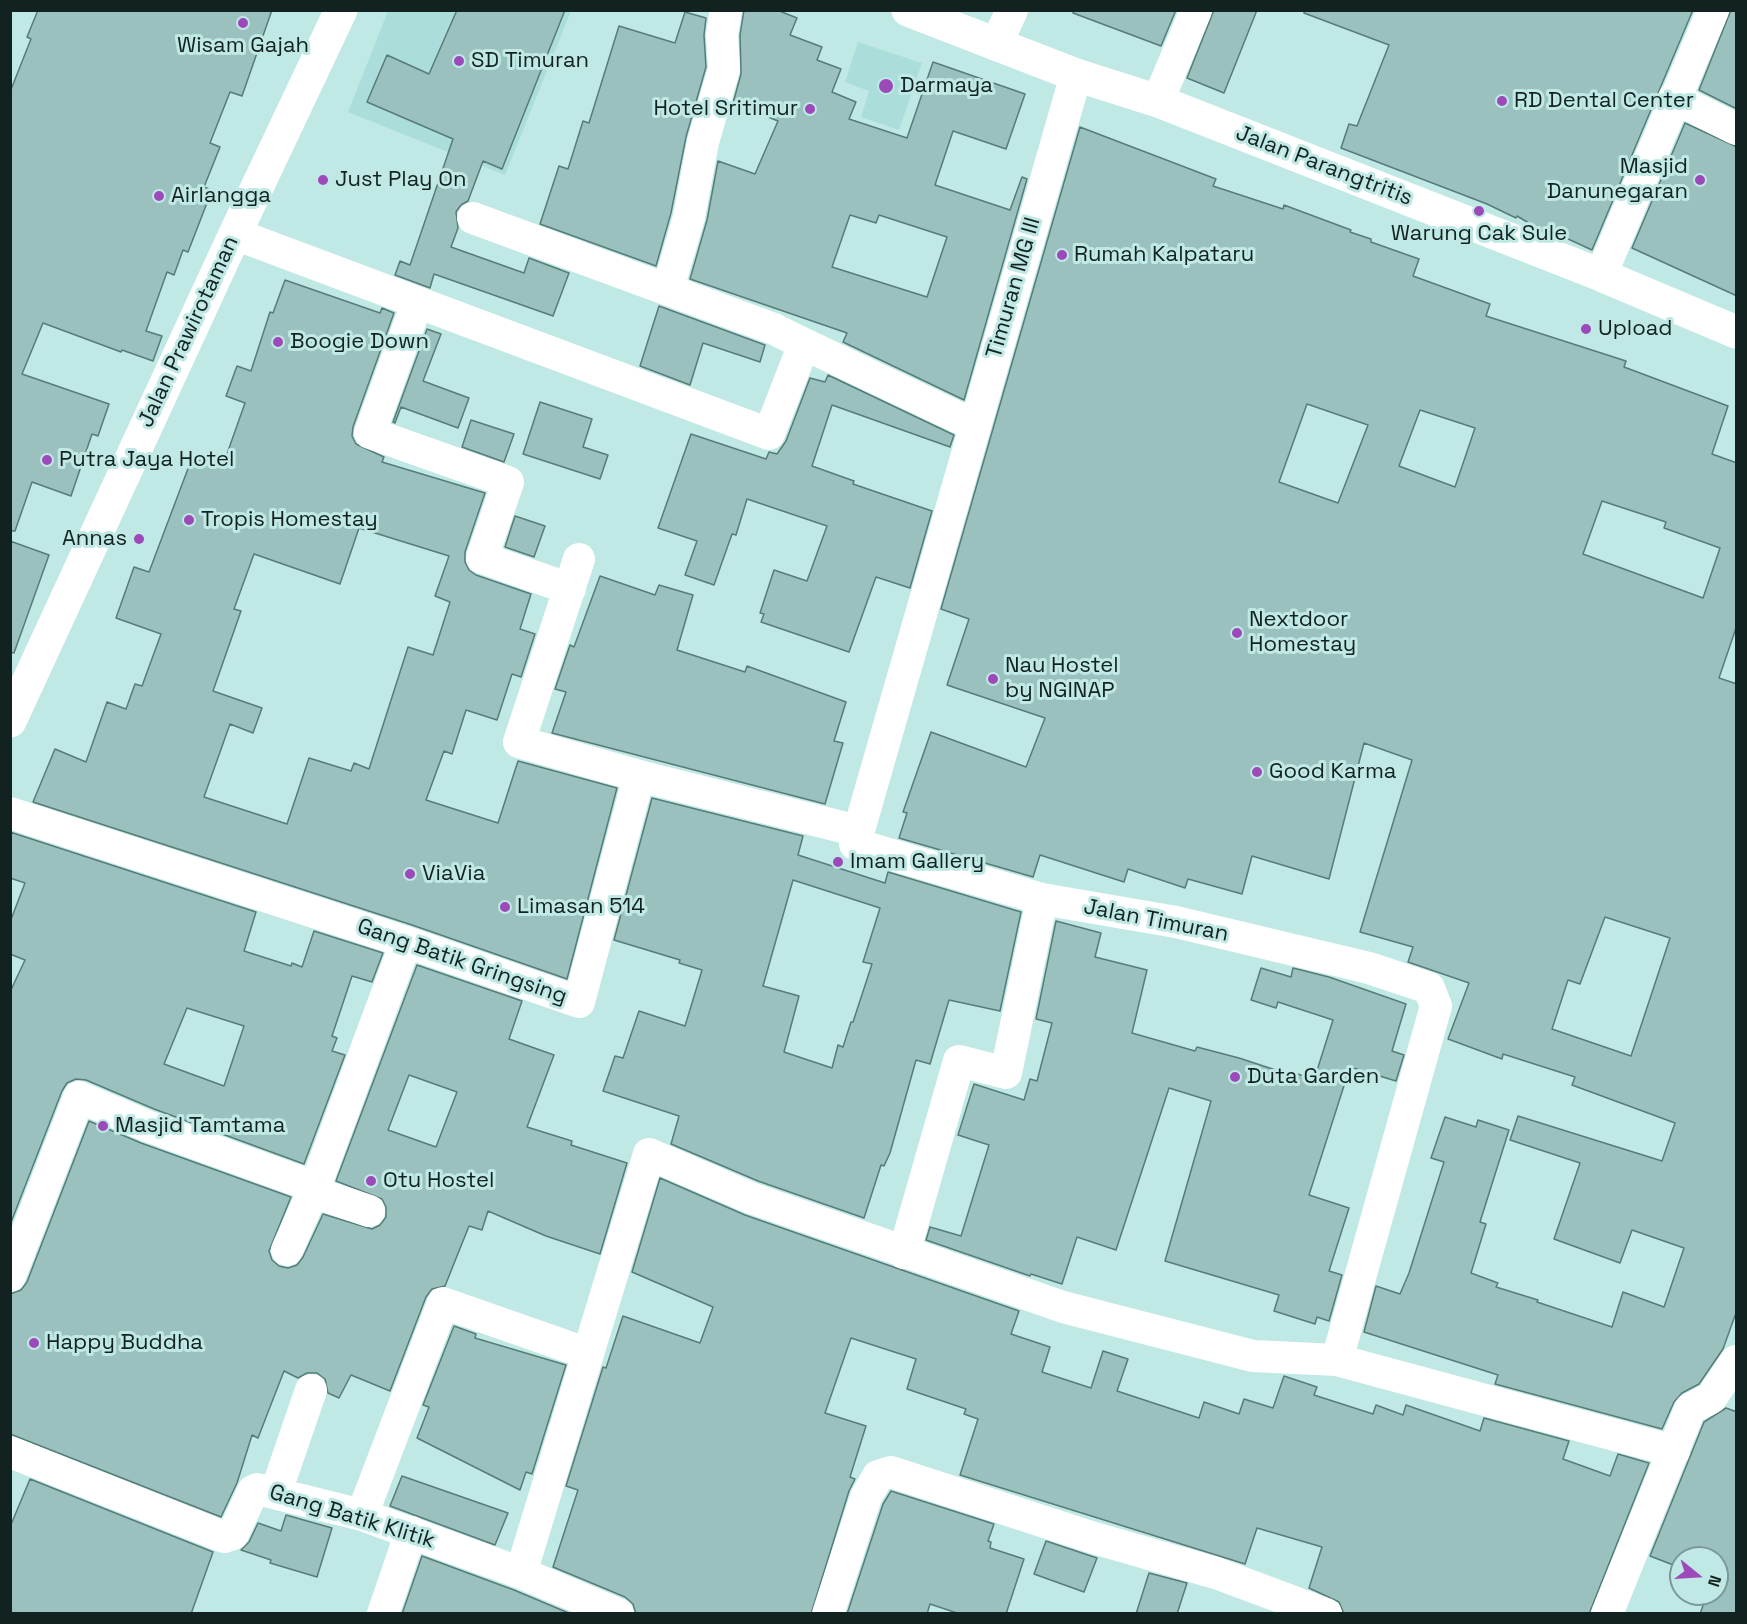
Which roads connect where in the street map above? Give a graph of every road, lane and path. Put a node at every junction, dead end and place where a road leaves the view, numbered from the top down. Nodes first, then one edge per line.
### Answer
1 (341, 10) edge
2 (726, 10) edge
3 (908, 10) edge
4 (1012, 10) edge
5 (1196, 10) edge
6 (1713, 10) edge
7 (996, 45) junction
8 (1076, 75) junction
9 (1674, 98) junction
10 (1158, 101) junction
11 (1737, 129) edge
12 (473, 218) dead end
13 (235, 234) junction
14 (1601, 275) junction
15 (668, 289) junction
16 (417, 303) junction
17 (1737, 332) edge
18 (804, 344) junction
19 (974, 426) junction
20 (579, 559) dead end
21 (570, 589) junction
22 (10, 721) edge
23 (639, 776) junction
24 (10, 813) edge
25 (858, 831) junction
26 (1042, 899) junction
27 (406, 942) junction
28 (314, 1190) junction
29 (369, 1211) dead end
30 (287, 1250) dead end
31 (904, 1252) junction
32 (10, 1276) edge
33 (586, 1353) junction
34 (1337, 1360) junction
35 (1737, 1361) edge
36 (310, 1390) dead end
37 (1724, 1402) edge
38 (1674, 1451) junction
39 (10, 1452) edge
40 (276, 1492) junction
41 (362, 1515) junction
42 (411, 1532) junction
43 (521, 1573) junction
44 (1608, 1613) edge
45 (383, 1614) edge
46 (618, 1614) edge
47 (828, 1614) edge
48 (1326, 1614) edge

1 - 13 main road, Jalan Prawirotaman
2 - 15 street
3 - 7 main road, Jalan Parangtritis
4 - 7 street
5 - 10 street
6 - 9 street
7 - 8 main road, Jalan Parangtritis
8 - 10 main road, Jalan Parangtritis
8 - 19 street, Timuran MG III
9 - 11 street
9 - 14 street
10 - 14 main road, Jalan Parangtritis
12 - 15 street
13 - 16 street
13 - 22 main road, Jalan Prawirotaman
14 - 17 main road, Jalan Parangtritis
15 - 18 street
16 - 18 street
16 - 21 street
18 - 19 street
19 - 25 street, Timuran MG III
20 - 21 street
21 - 23 street
23 - 25 street
23 - 27 street, Gang Batik Gringsing
24 - 27 street, Gang Batik Gringsing
25 - 26 street, Jalan Timuran
26 - 31 street
26 - 34 street, Jalan Timuran
27 - 28 street
28 - 29 street
28 - 30 street
28 - 32 street
31 - 33 street
31 - 34 street
33 - 41 street
33 - 43 street
34 - 38 street
35 - 37 street
36 - 40 street
37 - 38 street
38 - 44 street
39 - 40 street, Gang Batik Klitik
40 - 41 street, Gang Batik Klitik
41 - 42 street, Gang Batik Klitik
42 - 43 street, Gang Batik Klitik
42 - 45 street
43 - 46 street, Gang Batik Klitik
47 - 48 street

